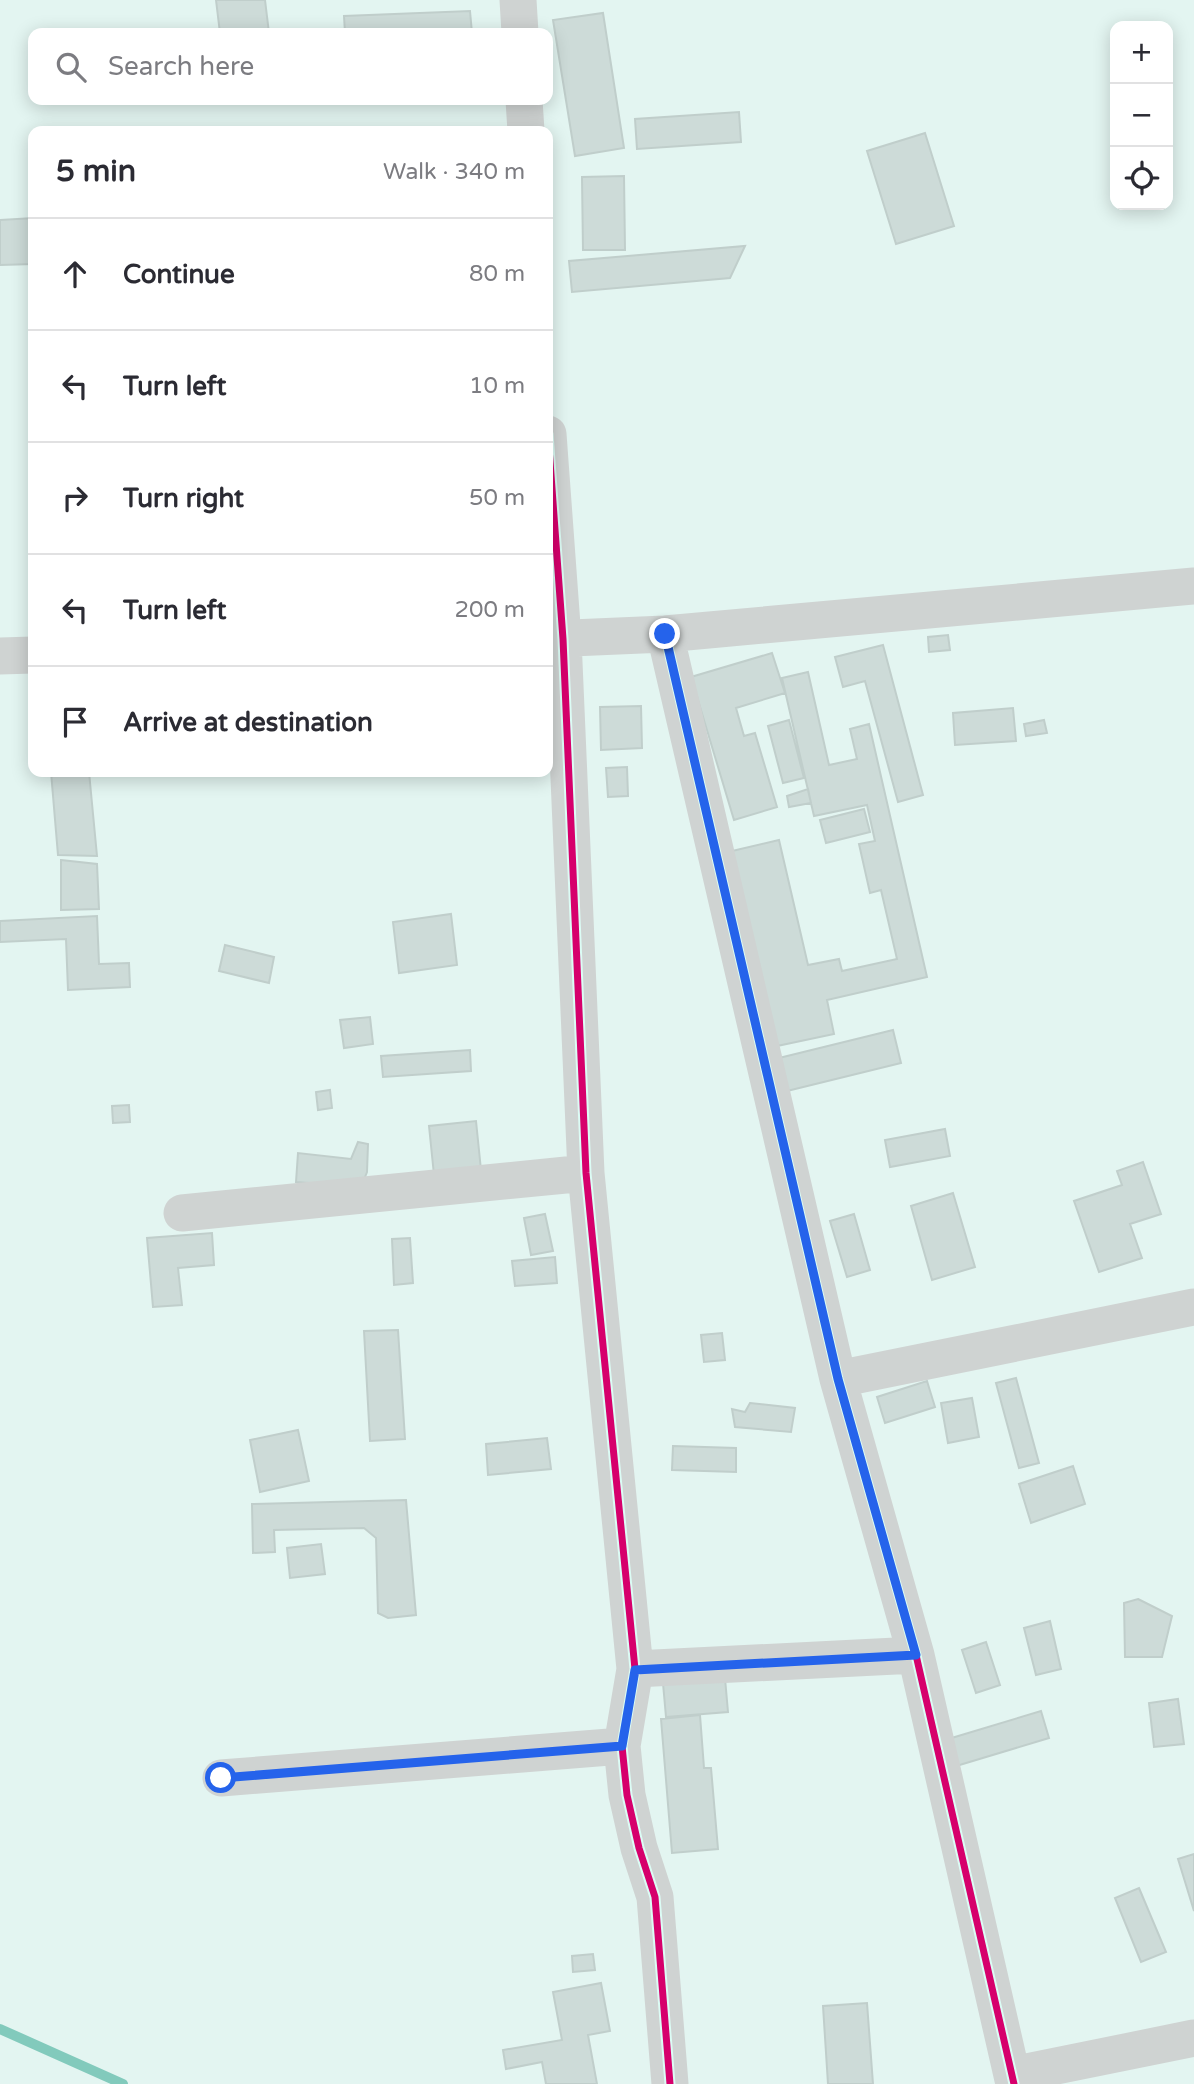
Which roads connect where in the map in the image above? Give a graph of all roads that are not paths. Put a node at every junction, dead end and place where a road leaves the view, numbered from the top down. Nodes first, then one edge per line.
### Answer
1 (518, 0) edge
2 (520, 28) edge
3 (524, 105) edge
4 (526, 126) edge
5 (553, 580) edge
6 (1194, 586) edge
7 (665, 634) junction
8 (555, 639) edge
9 (28, 655) edge
10 (0, 656) edge
11 (586, 1173) junction
12 (182, 1213) dead end
13 (1194, 1307) edge
14 (838, 1379) junction
15 (916, 1655) junction
16 (635, 1670) junction
17 (622, 1746) junction
18 (221, 1778) dead end
19 (1194, 2038) edge
20 (1013, 2080) edge
21 (670, 2084) edge

1 - 2 street
3 - 4 street
5 - 8 street
6 - 7 street
7 - 8 street
7 - 14 street
8 - 11 street
9 - 10 street
11 - 12 street
11 - 16 street
13 - 14 street
14 - 15 street
15 - 16 street
15 - 20 street
16 - 17 street
17 - 18 street
17 - 21 street
19 - 20 street

